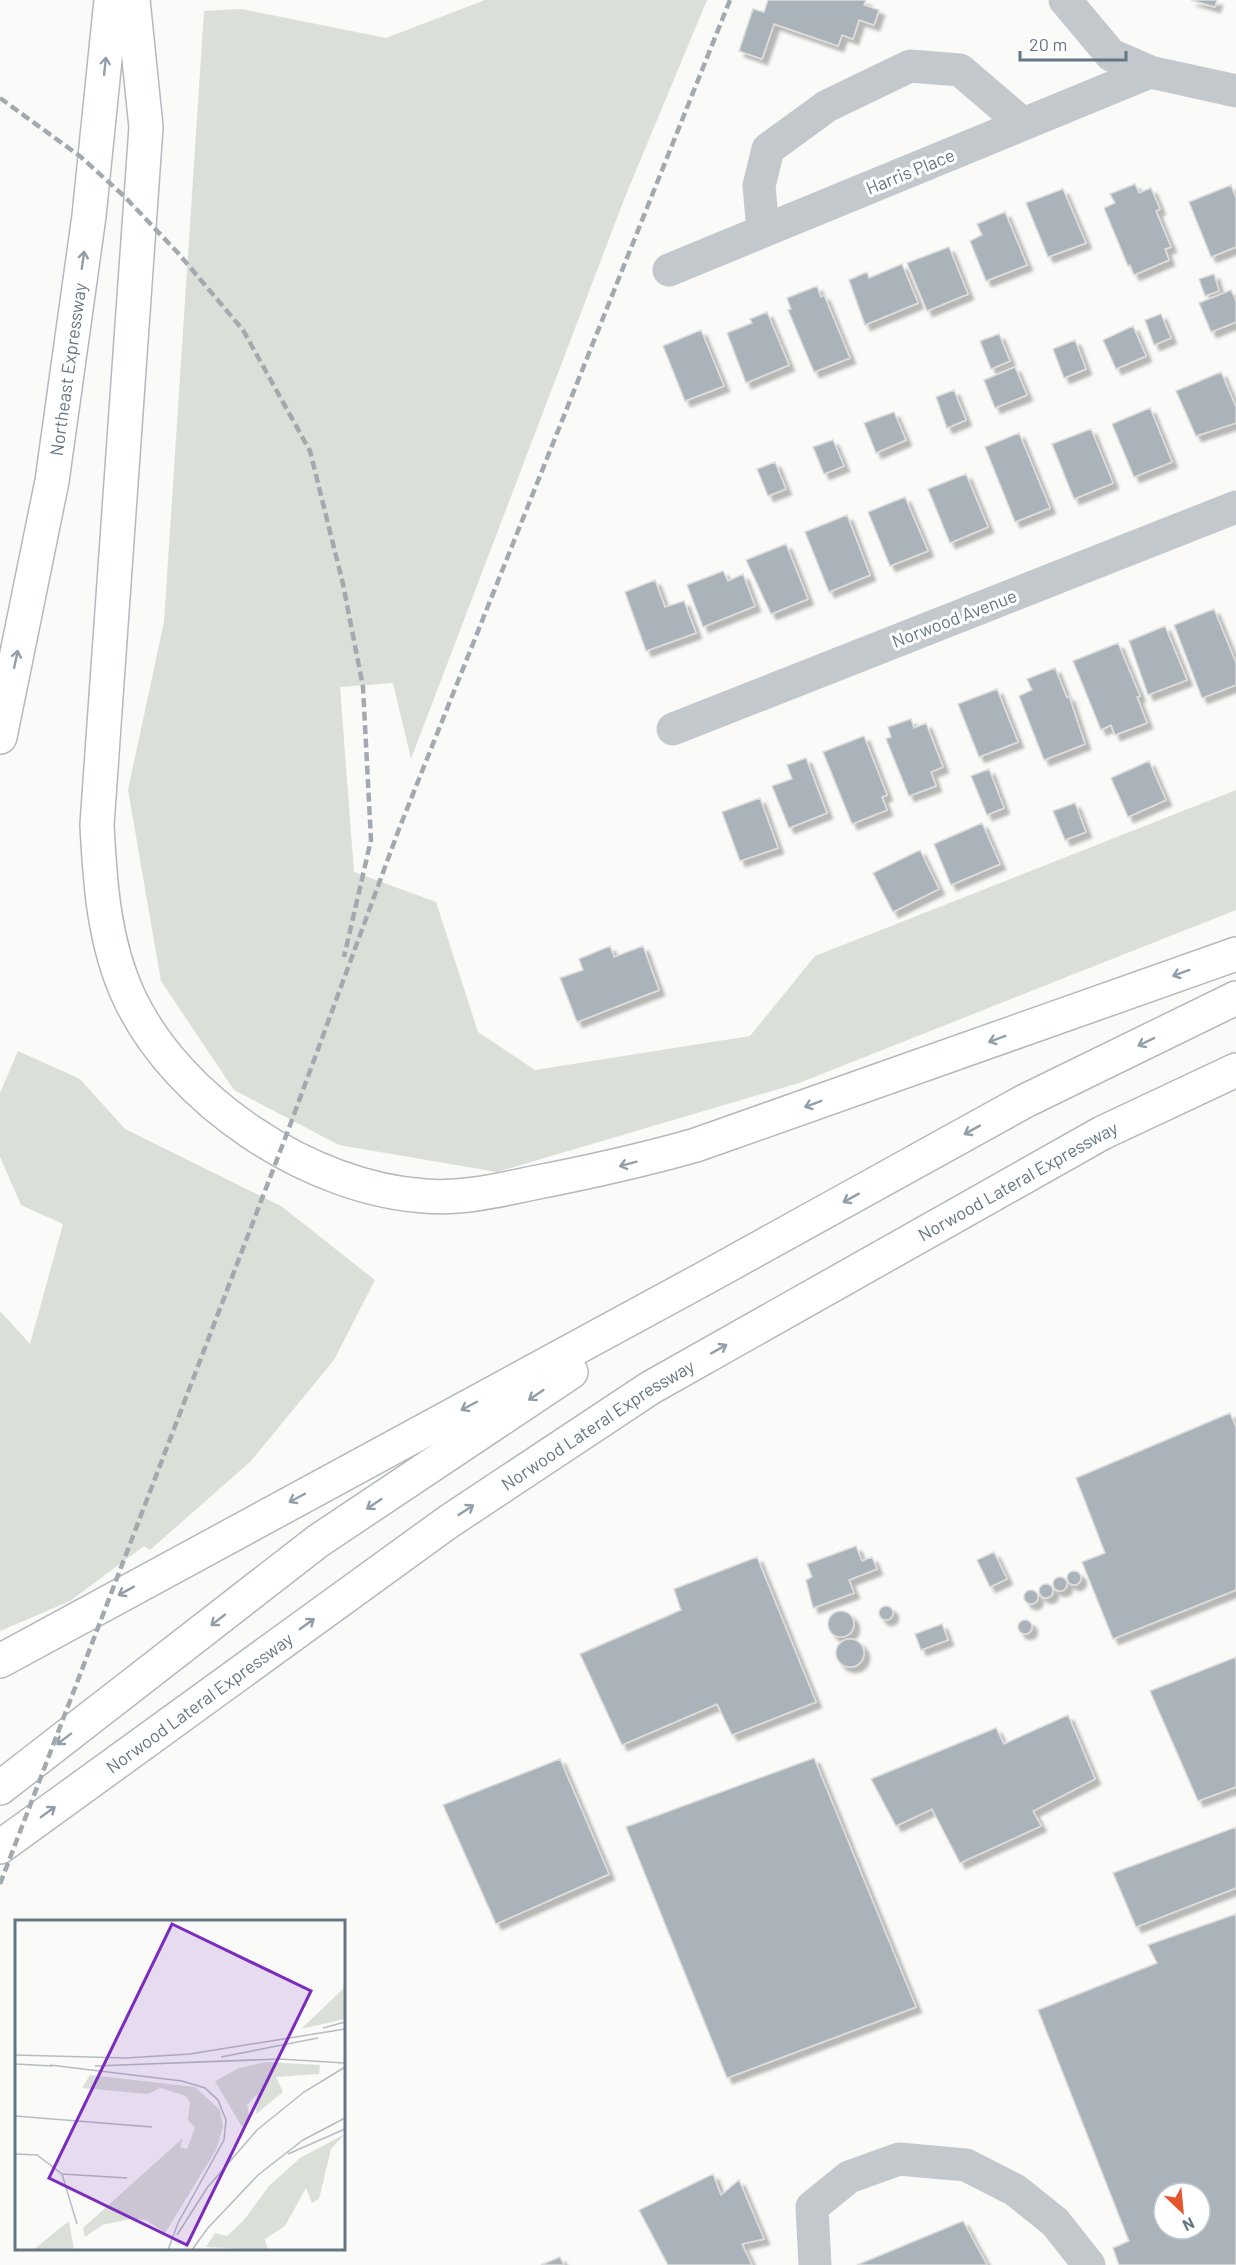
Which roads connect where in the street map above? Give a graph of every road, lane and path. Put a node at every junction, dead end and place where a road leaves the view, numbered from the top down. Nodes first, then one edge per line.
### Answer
1 (111, 0) edge
2 (134, 0) edge
3 (1065, 0) edge
4 (1150, 72) junction
5 (1236, 91) edge
6 (1023, 124) junction
7 (763, 231) junction
8 (669, 270) dead end
9 (1236, 507) edge
10 (673, 729) dead end
11 (0, 737) edge
12 (1236, 954) edge
13 (1236, 998) edge
14 (1236, 1070) edge
15 (705, 1278) junction
16 (0, 1661) edge
17 (0, 1788) edge
18 (0, 1847) edge
19 (814, 2265) edge
20 (1089, 2265) edge

11 -> 1 highway, Northeast Expressway
12 -> 2 highway
3 - 4 street
4 - 5 street
4 - 6 street, Harris Place
6 - 7 street, Harris Place
6 - 7 street
7 - 8 street, Harris Place
9 - 10 street, Norwood Avenue
13 -> 15 highway
18 -> 14 highway, Norwood Lateral Expressway
15 -> 16 highway
15 -> 17 highway
19 - 20 street

